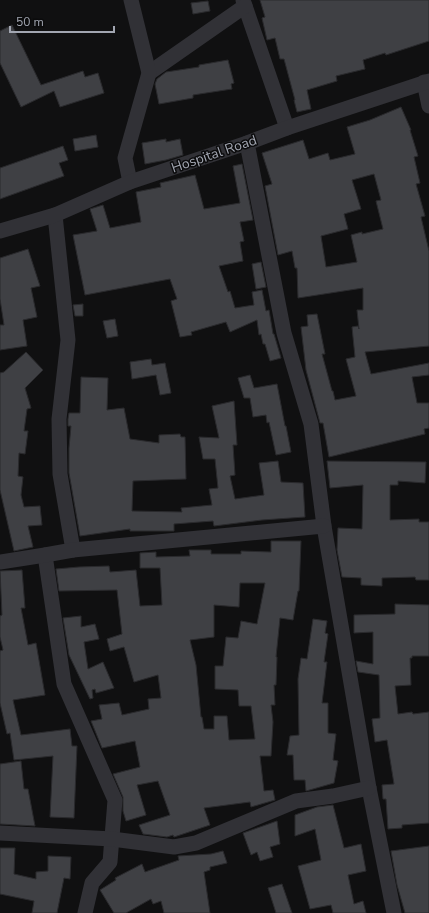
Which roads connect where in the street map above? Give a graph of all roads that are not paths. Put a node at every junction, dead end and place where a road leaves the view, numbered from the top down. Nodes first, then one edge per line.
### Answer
1 (132, 0) edge
2 (244, 3) edge
3 (149, 73) junction
4 (426, 81) edge
5 (429, 106) edge
6 (287, 128) junction
7 (247, 143) junction
8 (130, 182) junction
9 (55, 215) junction
10 (0, 231) edge
11 (324, 526) junction
12 (73, 550) junction
13 (45, 556) junction
14 (0, 562) edge
15 (369, 788) junction
16 (0, 833) edge
17 (112, 839) junction
18 (85, 913) edge
19 (394, 913) edge

1 - 3 street
2 - 3 street
2 - 6 street
3 - 8 street
4 - 5 street
4 - 6 street, Hospital Road
6 - 7 street, Hospital Road
7 - 8 street, Hospital Road
7 - 11 street
8 - 9 street, Hospital Road
9 - 10 street, Hospital Road
9 - 12 street
11 - 12 street
11 - 15 street
12 - 13 street
13 - 14 street
13 - 17 street
15 - 17 street
15 - 19 street
16 - 17 street
17 - 18 street

